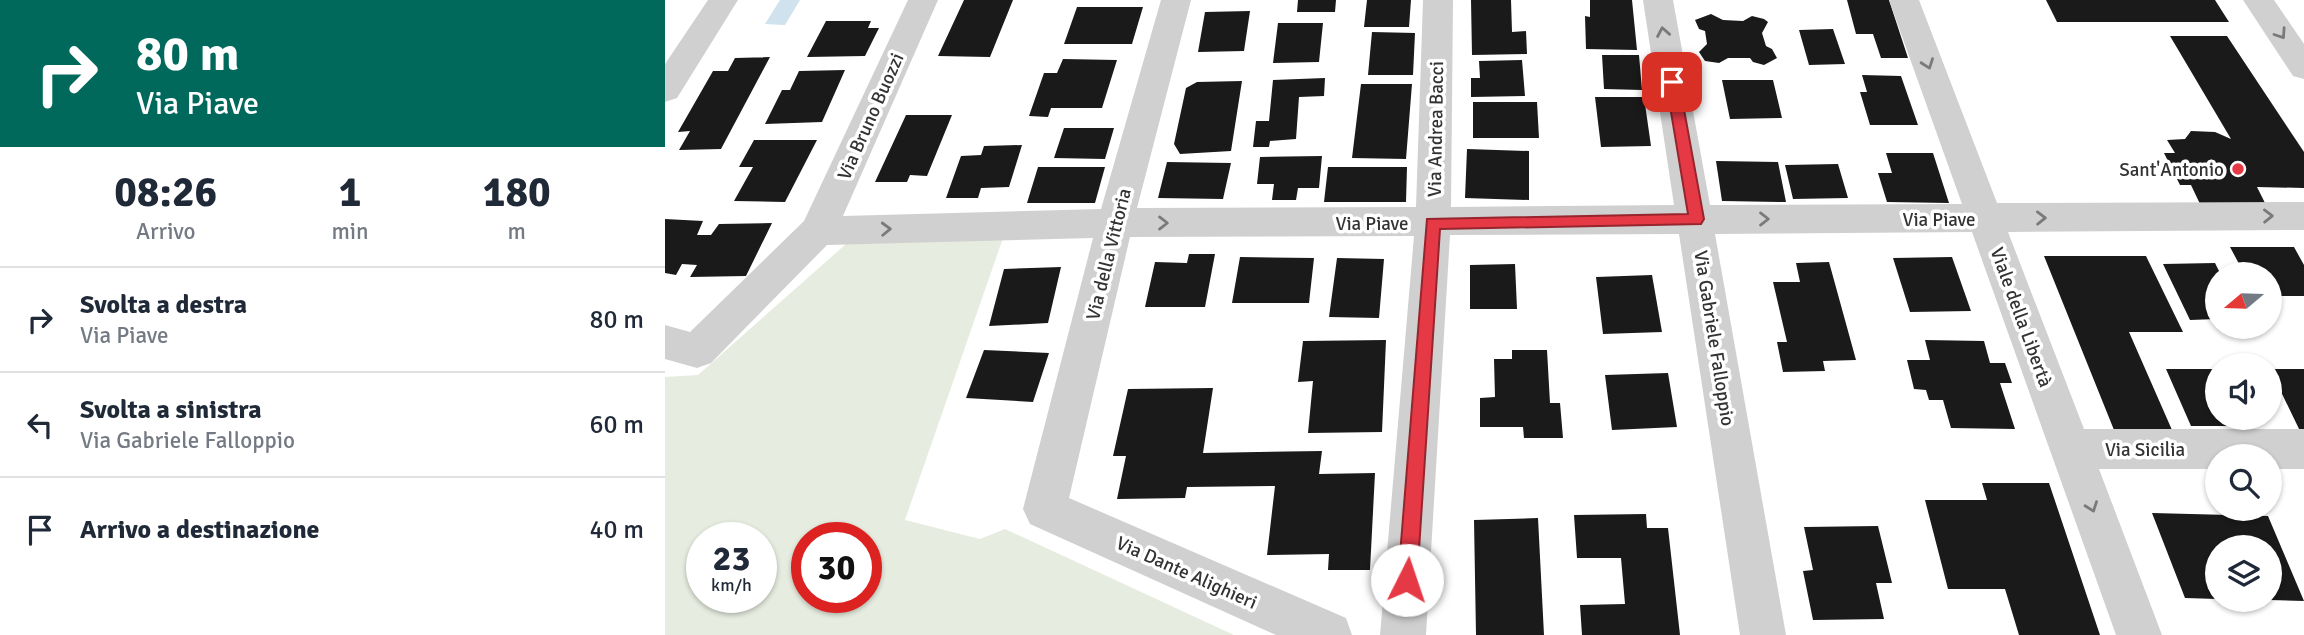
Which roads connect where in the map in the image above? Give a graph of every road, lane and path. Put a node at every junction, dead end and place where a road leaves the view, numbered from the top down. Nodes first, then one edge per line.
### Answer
1 (723, 0) edge
2 (923, 0) edge
3 (1176, 0) edge
4 (1438, 0) edge
5 (1658, 0) edge
6 (1904, 0) edge
7 (2258, 0) edge
8 (2304, 68) edge
9 (665, 90) edge
10 (2304, 216) edge
11 (1696, 219) junction
12 (1985, 219) junction
13 (1115, 223) junction
14 (1433, 223) junction
15 (818, 231) junction
16 (665, 342) edge
17 (2070, 449) junction
18 (2304, 449) edge
19 (1045, 509) joint
20 (1329, 635) edge
21 (1403, 635) edge
22 (1763, 635) edge
23 (2139, 635) edge

1 - 9 street
2 - 15 street, Via Bruno Buozzi
3 - 13 street, Via della Vittoria
4 - 14 street, Via Andrea Bacci
11 -> 5 street, Via Gabriele Falloppio
6 -> 12 street, Viale della Libertà
7 -> 8 street
12 -> 10 street, Via Piave
11 -> 12 street, Via Piave
11 - 14 street, Via Piave
11 - 22 street, Via Gabriele Falloppio
12 - 17 street, Viale della Libertà
13 -> 14 street, Via Piave
15 -> 13 street, Via Piave
13 - 19 street, Via della Vittoria
14 - 21 street, Via Andrea Bacci
15 - 16 street
17 - 18 street, Via Sicilia
17 -> 23 street, Viale della Libertà
19 - 20 street, Via Dante Alighieri

